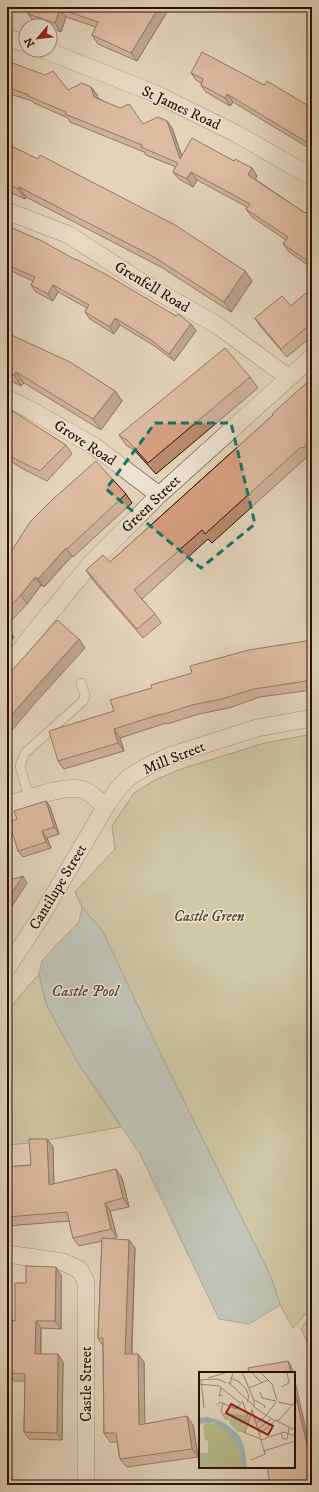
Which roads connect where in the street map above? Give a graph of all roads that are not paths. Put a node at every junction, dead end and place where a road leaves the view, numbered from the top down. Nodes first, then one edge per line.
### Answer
1 (7, 38) edge
2 (18, 41) edge
3 (58, 55) edge
4 (312, 176) edge
5 (7, 212) edge
6 (312, 357) edge
7 (289, 378) junction
8 (7, 398) edge
9 (160, 495) junction
10 (7, 668) edge
11 (81, 683) dead end
12 (312, 718) edge
13 (29, 798) junction
14 (7, 805) edge
15 (106, 806) junction
16 (7, 968) edge
17 (7, 1254) edge
18 (86, 1485) edge

1 - 2 street
3 - 4 street, St James Road
5 - 7 street, Grenfell Road
6 - 7 street, Green Street
7 - 9 street, Green Street
8 - 9 street, Grove Road
9 - 10 street, Green Street
11 - 13 lane
12 - 15 street, Mill Street
13 - 14 street
13 - 15 street
15 - 16 street, Cantilupe Street
17 - 18 street, Castle Street

